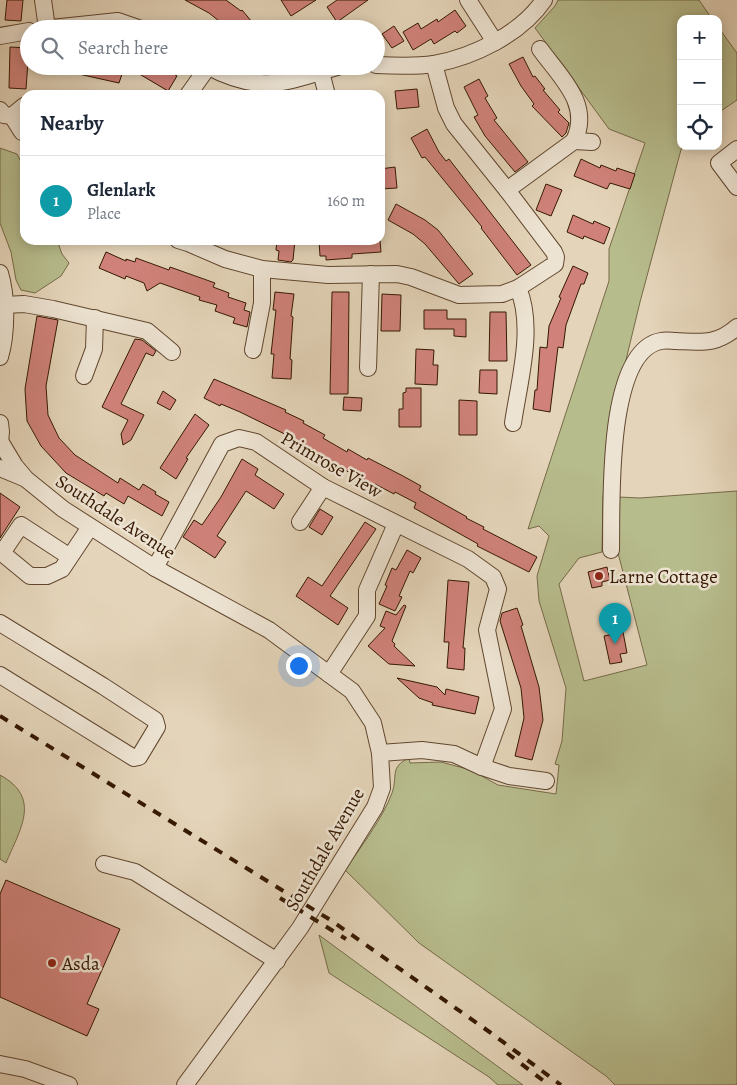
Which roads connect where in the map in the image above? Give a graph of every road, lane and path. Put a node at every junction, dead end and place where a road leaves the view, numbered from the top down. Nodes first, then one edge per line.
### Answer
1 (43, 0) edge
2 (468, 0) edge
3 (544, 0) edge
4 (44, 20) edge
5 (20, 33) edge
6 (0, 36) edge
7 (495, 42) junction
8 (540, 49) dead end
9 (434, 64) junction
10 (385, 66) edge
11 (202, 75) edge
12 (224, 75) edge
13 (311, 75) edge
14 (322, 75) edge
15 (191, 90) edge
16 (326, 90) edge
17 (12, 110) edge
18 (20, 128) edge
19 (574, 141) junction
20 (592, 142) dead end
21 (737, 149) edge
22 (737, 187) edge
23 (507, 190) junction
24 (193, 245) edge
25 (262, 269) junction
26 (0, 272) edge
27 (370, 274) junction
28 (518, 288) junction
29 (4, 305) junction
30 (95, 318) junction
31 (737, 327) edge
32 (253, 350) dead end
33 (172, 352) dead end
34 (0, 357) edge
35 (368, 368) dead end
36 (84, 376) dead end
37 (0, 423) edge
38 (513, 423) dead end
39 (0, 442) edge
40 (0, 468) edge
41 (26, 479) junction
42 (323, 487) junction
43 (300, 522) dead end
44 (396, 524) junction
45 (90, 527) junction
46 (611, 550) dead end
47 (70, 557) dead end
48 (155, 568) junction
49 (0, 623) edge
50 (329, 674) junction
51 (0, 675) edge
52 (380, 753) junction
53 (482, 767) junction
54 (546, 781) dead end
55 (104, 864) dead end
56 (277, 961) junction
57 (0, 1064) edge
58 (66, 1084) edge
59 (185, 1085) edge

1 - 4 street
2 - 7 street
3 - 7 street
5 - 6 street
7 - 9 street
8 - 19 street
9 - 10 street
9 - 23 street
11 - 15 street
12 - 13 street
14 - 16 street
17 - 18 street
19 - 20 street
19 - 23 street
21 - 22 street
23 - 28 street
24 - 25 street
25 - 27 street
25 - 32 street
26 - 29 street
27 - 28 street
27 - 35 street
28 - 38 street
29 - 30 street
29 - 34 street
30 - 33 street
30 - 36 street
31 - 46 street
37 - 39 street
39 - 41 street, Southdale Avenue
40 - 41 street, Southdale Avenue
41 - 45 street, Southdale Avenue
42 - 43 street
42 - 44 street, Primrose View
42 - 48 street, Primrose View
44 - 50 street
44 - 53 street, Primrose View
45 - 47 street
45 - 48 street, Southdale Avenue
48 - 50 street, Southdale Avenue
49 - 51 street
50 - 52 street, Southdale Avenue
52 - 53 street
52 - 56 street, Southdale Avenue
53 - 54 street
55 - 56 street
56 - 59 street, Southdale Avenue
57 - 58 street

